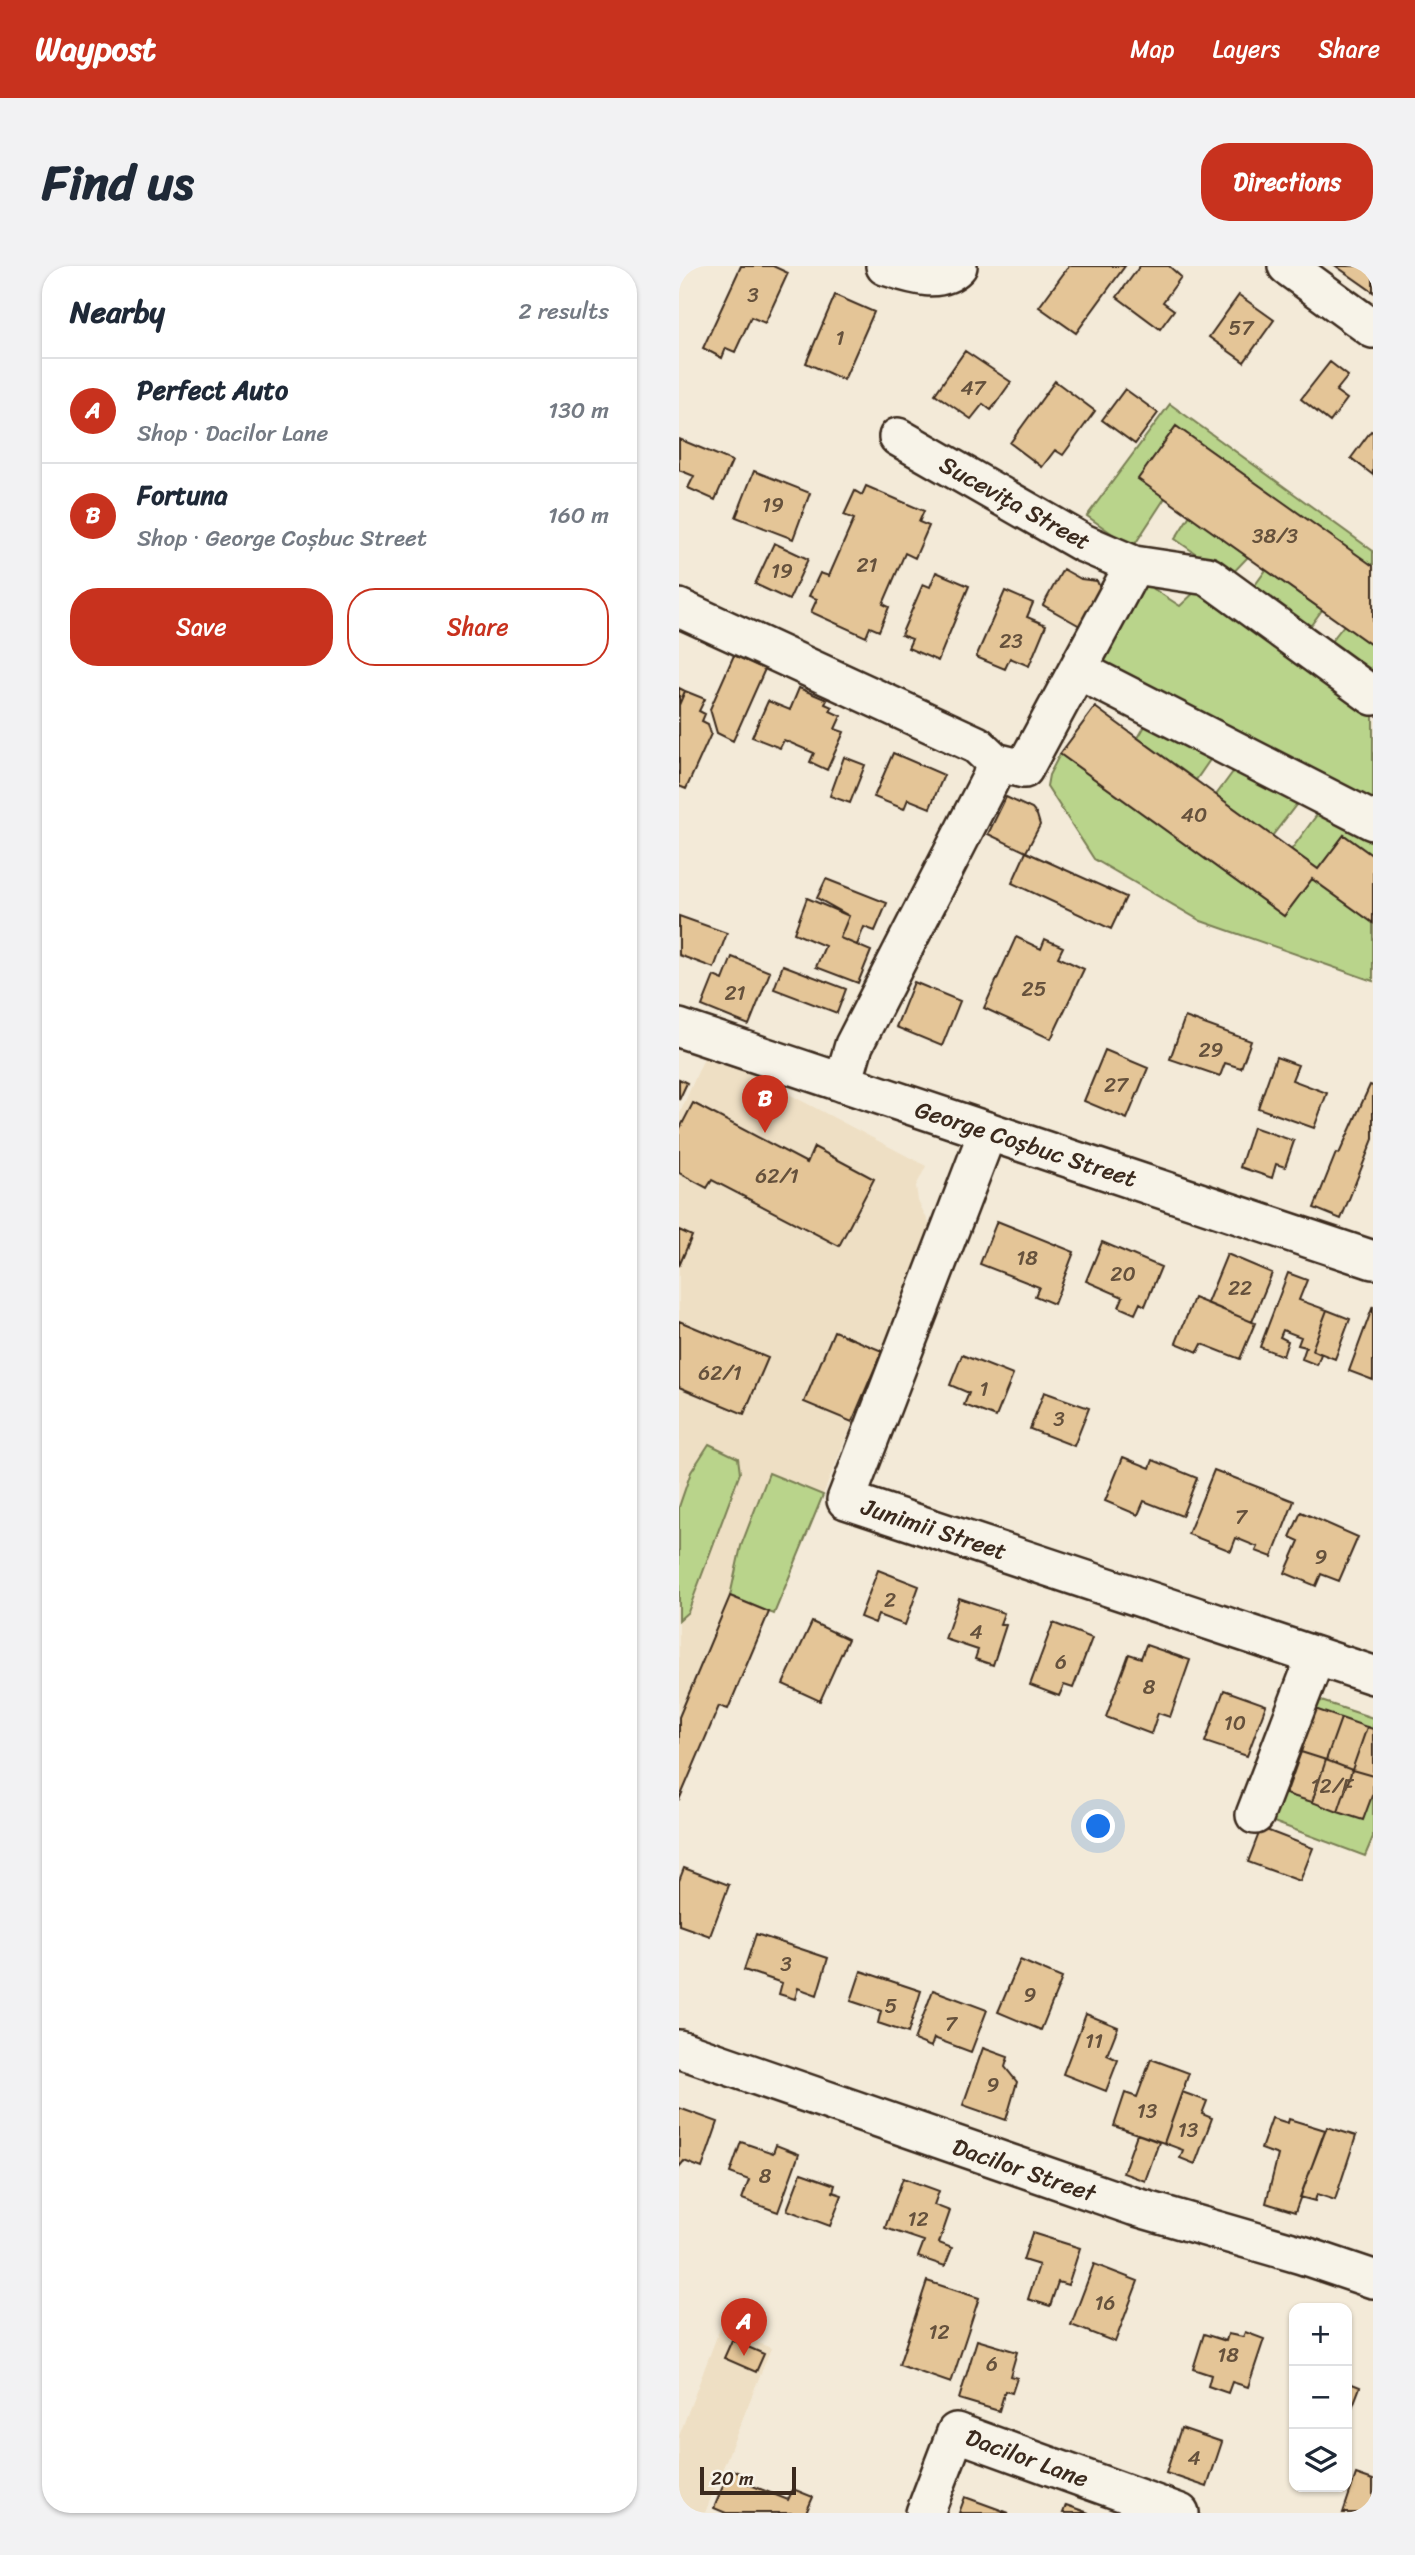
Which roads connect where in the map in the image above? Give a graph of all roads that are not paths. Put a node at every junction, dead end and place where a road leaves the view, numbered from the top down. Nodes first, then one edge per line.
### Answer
1 (885, 266) edge
2 (1287, 266) edge
3 (955, 269) edge
4 (1373, 329) edge
5 (898, 437) dead end
6 (1134, 565) junction
7 (679, 608) edge
8 (1079, 670) junction
9 (1373, 696) edge
10 (995, 762) junction
11 (1373, 821) edge
12 (679, 1028) edge
13 (843, 1083) junction
14 (988, 1131) junction
15 (1373, 1260) edge
16 (1316, 1656) junction
17 (1373, 1675) edge
18 (1255, 1815) dead end
19 (679, 2049) edge
20 (1373, 2279) edge
21 (925, 2513) edge
22 (1180, 2513) edge

1 - 3 street
2 - 4 street
5 - 6 street, Sucevița Street
6 - 8 street
6 - 9 street, Sucevița Street
7 - 10 street
8 - 10 street
8 - 11 street
10 - 13 street
12 - 13 street, George Coșbuc Street
13 - 14 street, George Coșbuc Street
14 - 15 street, George Coșbuc Street
14 - 16 street, Junimii Street
16 - 17 street, Junimii Street
16 - 18 street
19 - 20 street, Dacilor Street
21 - 22 street, Dacilor Lane

